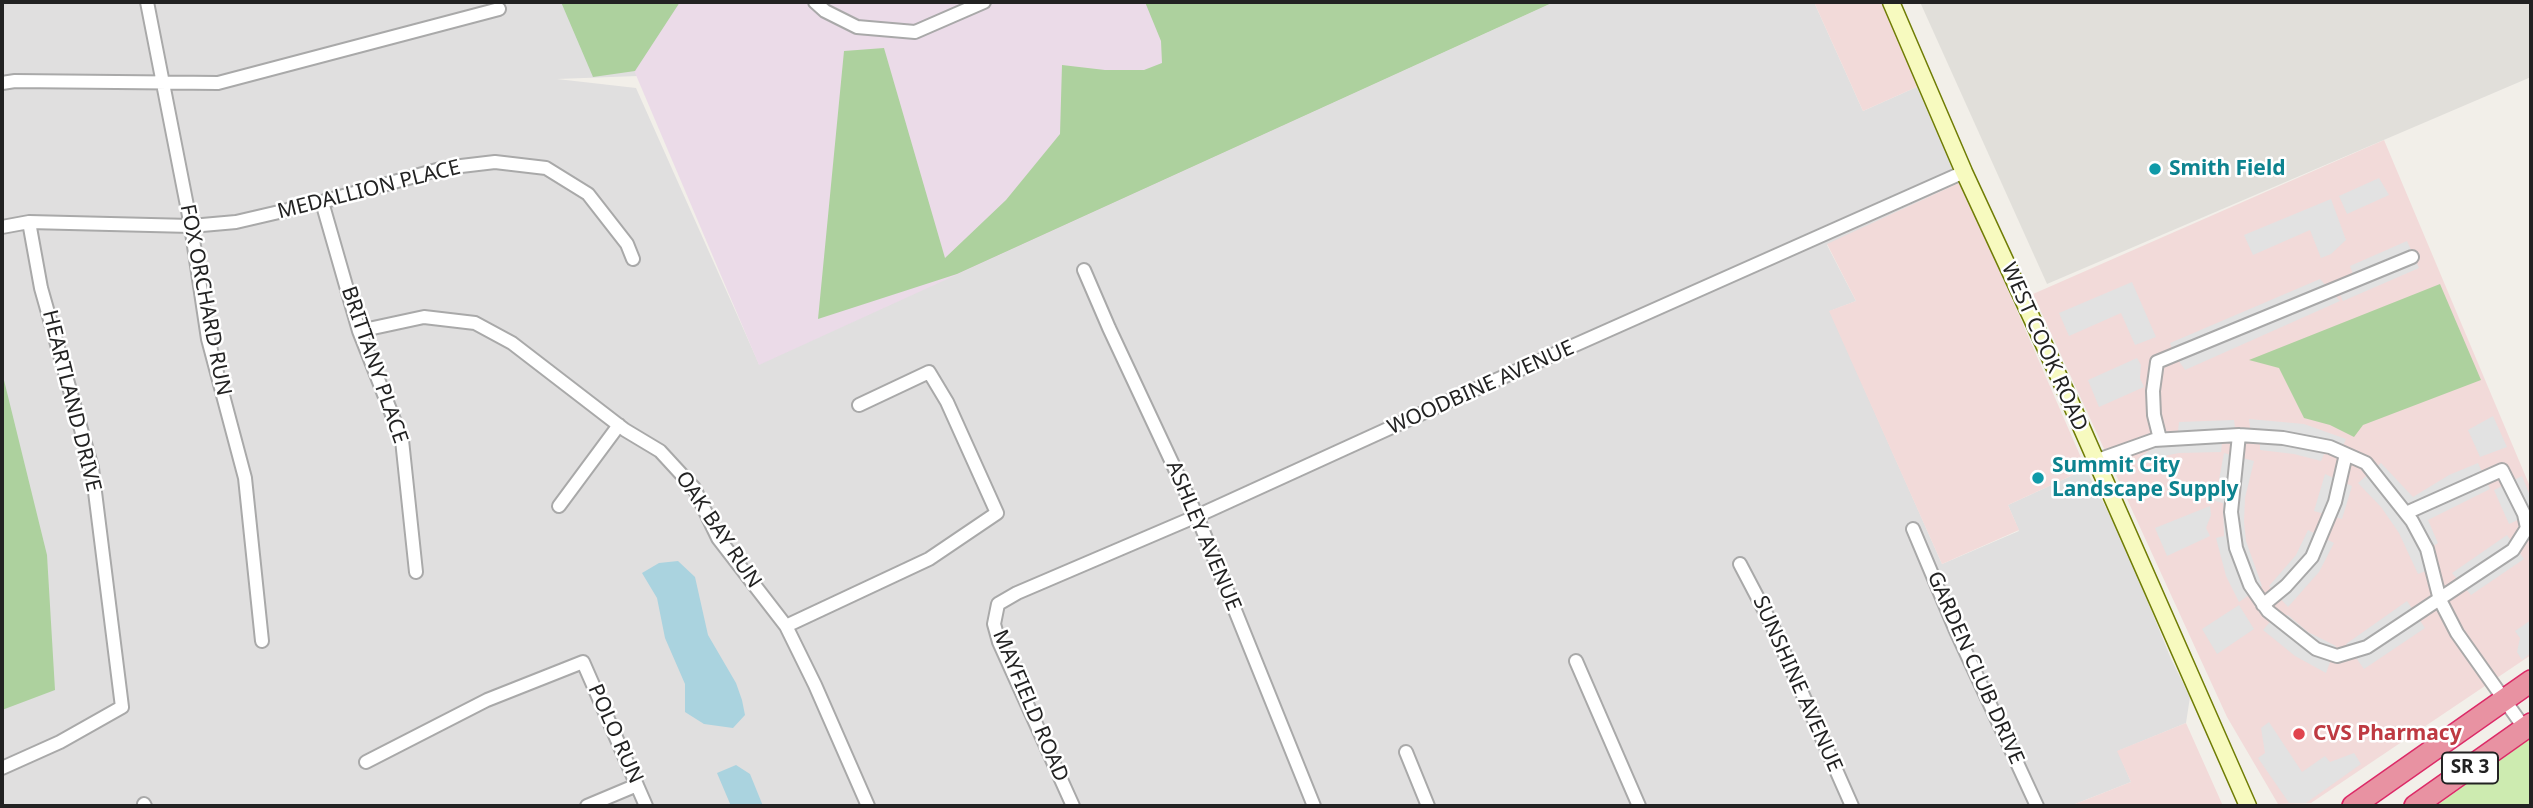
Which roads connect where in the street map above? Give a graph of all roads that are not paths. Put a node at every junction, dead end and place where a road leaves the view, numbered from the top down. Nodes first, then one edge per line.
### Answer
1 (147, 2) edge
2 (815, 2) edge
3 (984, 2) edge
4 (1891, 2) edge
5 (499, 9) dead end
6 (163, 81) junction
7 (2, 83) edge
8 (1964, 172) junction
9 (322, 202) junction
10 (29, 222) junction
11 (191, 226) junction
12 (2, 228) edge
13 (2412, 257) dead end
14 (633, 259) dead end
15 (1084, 270) dead end
16 (359, 331) junction
17 (859, 405) dead end
18 (619, 425) junction
19 (2239, 435) junction
20 (2160, 439) junction
21 (2346, 454) junction
22 (2095, 461) junction
23 (559, 506) dead end
24 (2406, 513) junction
25 (1197, 516) junction
26 (1913, 529) dead end
27 (1740, 564) dead end
28 (416, 572) dead end
29 (2440, 600) junction
30 (998, 604) joint
31 (2263, 605) junction
32 (786, 626) junction
33 (262, 641) dead end
34 (1576, 661) dead end
35 (2531, 681) edge
36 (2504, 701) junction
37 (2528, 726) edge
38 (1406, 752) dead end
39 (366, 762) dead end
40 (2, 768) edge
41 (637, 785) junction
42 (587, 806) edge
43 (646, 806) edge
44 (867, 806) edge
45 (1073, 806) edge
46 (1314, 806) edge
47 (1429, 806) edge
48 (1639, 806) edge
49 (1852, 806) edge
50 (2037, 806) edge
51 (2248, 806) edge
52 (2353, 806) edge
53 (2415, 806) edge

1 - 6 street, FOX ORCHARD RUN
2 - 3 street
4 - 8 main road, WEST COOK ROAD
5 - 6 street
6 - 7 street
6 - 11 street, FOX ORCHARD RUN
8 - 22 main road, WEST COOK ROAD
8 - 25 street, WOODBINE AVENUE
9 - 11 street, MEDALLION PLACE
9 - 14 street, MEDALLION PLACE
9 - 16 street, BRITTANY PLACE
10 - 11 street, MEDALLION PLACE
10 - 12 street, MEDALLION PLACE
10 - 40 street, HEARTLAND DRIVE
11 - 33 street, FOX ORCHARD RUN
13 - 20 street
15 - 25 street, ASHLEY AVENUE
16 - 18 street, OAK BAY RUN
16 - 28 street, BRITTANY PLACE
17 - 32 street
18 - 23 street
18 - 32 street, OAK BAY RUN
19 - 20 street
19 - 21 street
19 - 31 street
20 - 22 street
21 - 24 street
21 - 31 street
22 - 51 main road, WEST COOK ROAD
24 - 29 street
24 - 29 street
25 - 30 street, WOODBINE AVENUE
25 - 46 street, ASHLEY AVENUE
26 - 50 street, GARDEN CLUB DRIVE
27 - 49 street, SUNSHINE AVENUE
29 - 31 street
29 - 36 street
30 - 45 street, MAYFIELD ROAD
32 - 44 street, OAK BAY RUN
34 - 48 street
35 - 36 highway, SR 3
36 - 37 street
36 - 52 highway, SR 3
37 - 53 highway, SR 3
38 - 47 street
39 - 41 street, POLO RUN
41 - 42 street
41 - 43 street, POLO RUN

